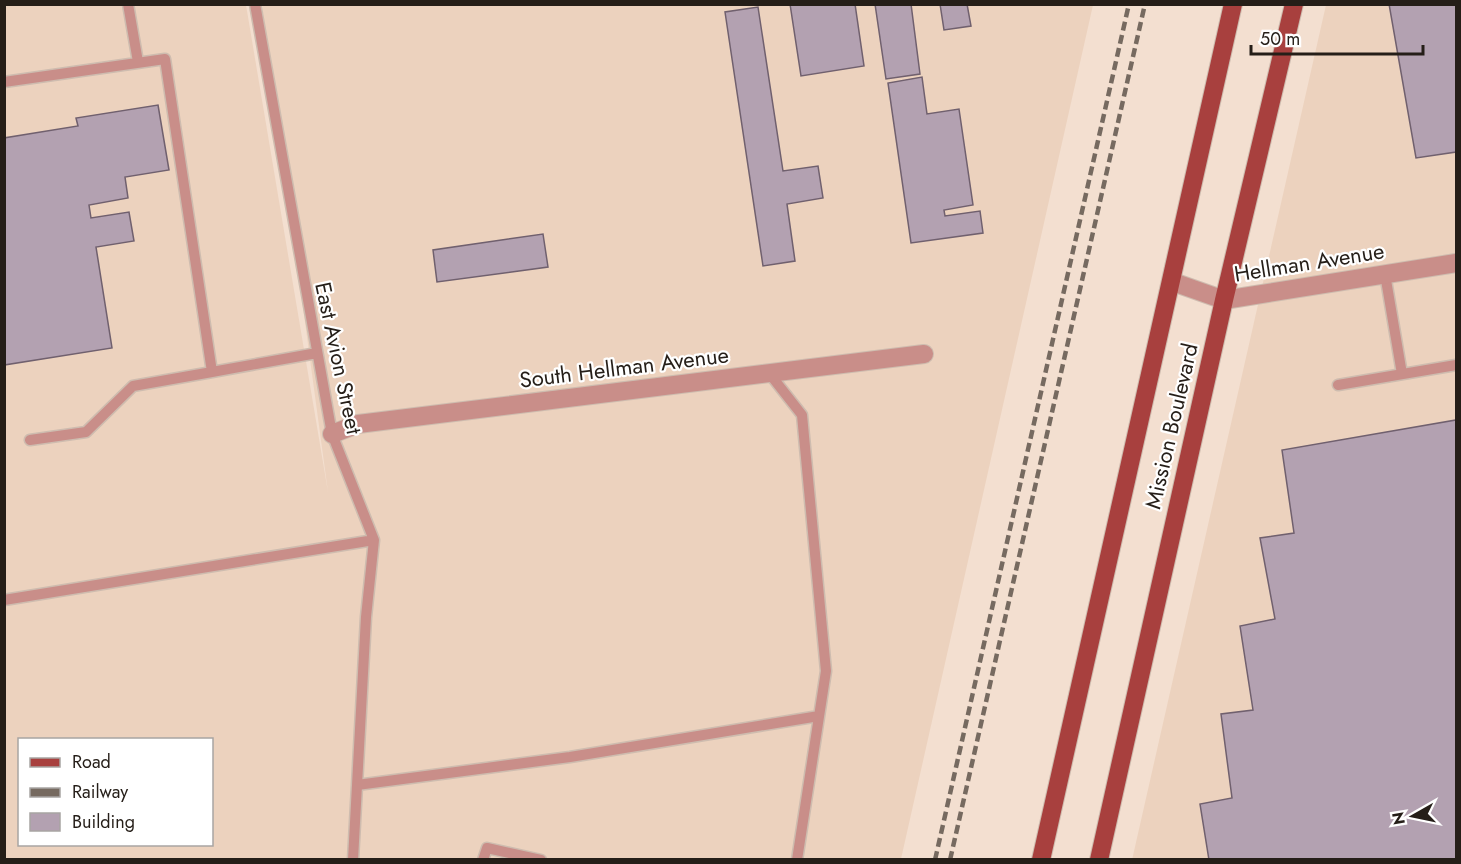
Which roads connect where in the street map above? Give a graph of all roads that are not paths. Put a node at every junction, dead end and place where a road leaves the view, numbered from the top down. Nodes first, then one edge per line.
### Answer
1 (128, 4) edge
2 (255, 4) edge
3 (1233, 4) edge
4 (1294, 4) edge
5 (138, 62) junction
6 (4, 82) edge
7 (1456, 263) edge
8 (1385, 274) junction
9 (1173, 282) junction
10 (1224, 300) junction
11 (317, 353) junction
12 (924, 354) dead end
13 (1456, 365) edge
14 (212, 372) junction
15 (769, 373) junction
16 (1402, 374) junction
17 (1338, 385) dead end
18 (332, 434) junction
19 (30, 440) dead end
20 (374, 540) junction
21 (4, 600) edge
22 (819, 716) junction
23 (357, 785) junction
24 (353, 860) edge
25 (483, 860) edge
26 (542, 860) edge
27 (796, 860) edge
28 (1041, 860) edge
29 (1099, 860) edge

1 - 5 lane
2 - 11 lane, East Avion Street
3 - 9 main road, Mission Boulevard
4 - 10 main road, Mission Boulevard
5 - 6 lane
5 - 14 lane
7 - 8 street, Hellman Avenue
8 - 10 street, Hellman Avenue
8 - 16 lane
9 - 10 street, Hellman Avenue
9 - 28 main road, Mission Boulevard
10 - 29 main road, Mission Boulevard
11 - 14 lane
11 - 18 lane, East Avion Street
12 - 15 street, South Hellman Avenue
13 - 16 lane
14 - 19 lane
15 - 18 street, South Hellman Avenue
15 - 22 lane
16 - 17 lane
18 - 20 lane, East Avion Street
20 - 21 lane
20 - 23 lane, East Avion Street
22 - 23 lane
22 - 27 lane
23 - 24 lane, East Avion Street
25 - 26 lane

